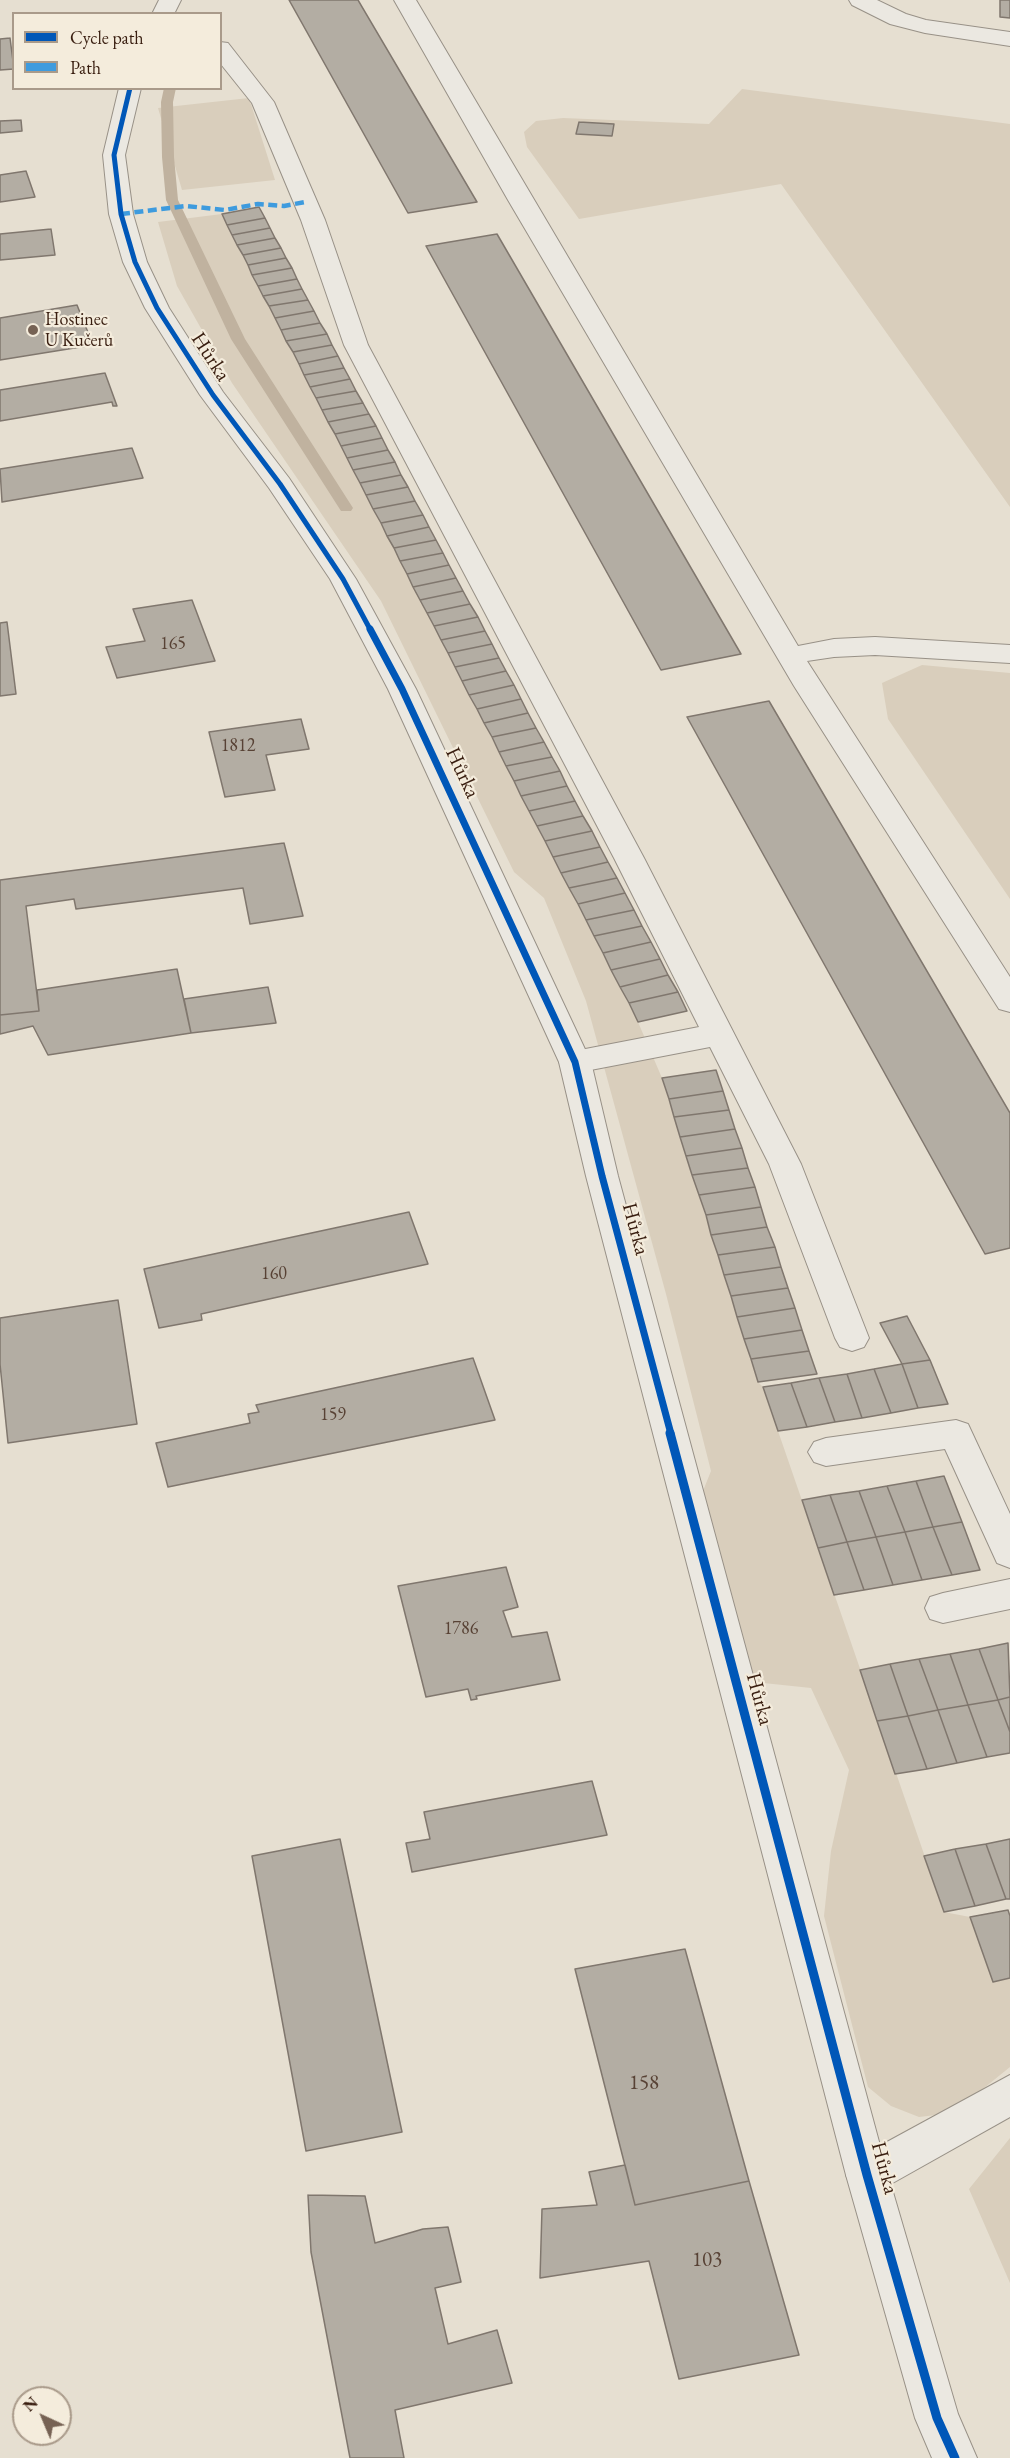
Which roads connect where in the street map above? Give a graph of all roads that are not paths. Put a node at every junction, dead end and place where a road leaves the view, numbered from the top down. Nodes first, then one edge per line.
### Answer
1 (405, 0) edge
2 (860, 0) edge
3 (1010, 39) edge
4 (222, 51) edge
5 (130, 90) edge
6 (1010, 654) edge
7 (790, 656) junction
8 (1010, 1001) edge
9 (718, 1034) junction
10 (575, 1062) junction
11 (852, 1338) dead end
12 (826, 1452) dead end
13 (1010, 1553) edge
14 (1010, 1594) edge
15 (943, 1608) dead end
16 (1010, 2094) edge
17 (867, 2175) junction
18 (955, 2458) edge

1 - 7 street
2 - 3 street
4 - 9 street
5 - 10 street, Hůrka
6 - 7 street
7 - 8 street
9 - 10 street
9 - 11 street
10 - 17 street, Hůrka
12 - 13 street
14 - 15 street
16 - 17 street
17 - 18 street, Hůrka

